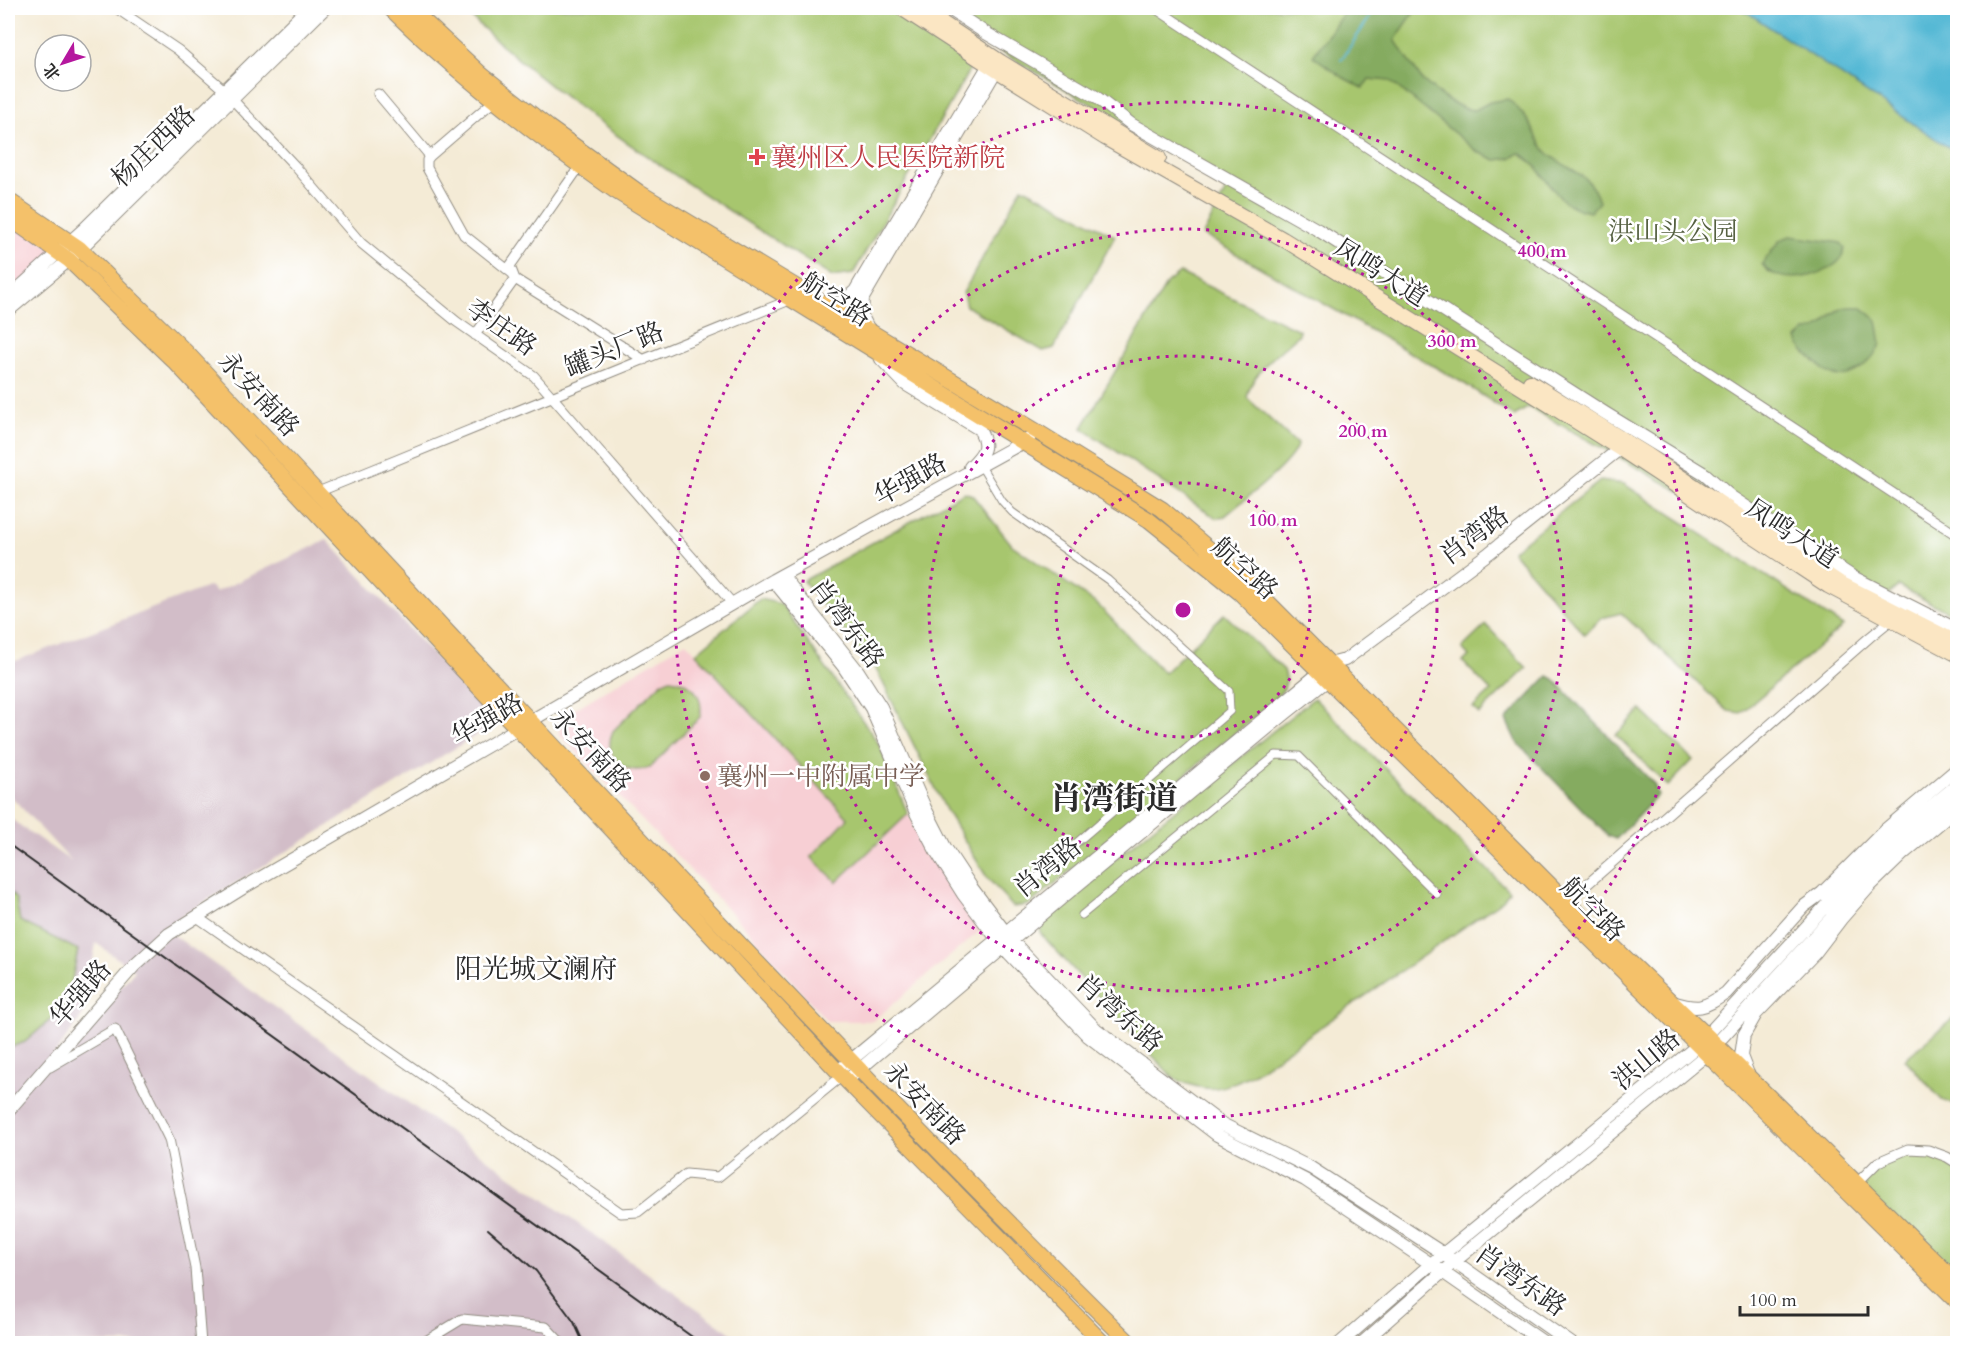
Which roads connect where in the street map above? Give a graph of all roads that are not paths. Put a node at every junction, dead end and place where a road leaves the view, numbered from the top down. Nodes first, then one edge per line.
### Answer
1 (116, 8) edge
2 (308, 8) edge
3 (326, 8) edge
4 (390, 8) edge
5 (410, 8) edge
6 (901, 8) edge
7 (920, 8) edge
8 (948, 8) edge
9 (1155, 8) edge
10 (995, 63) junction
11 (378, 94) dead end
12 (229, 95) junction
13 (495, 100) junction
14 (430, 156) junction
15 (580, 166) junction
16 (8, 200) edge
17 (8, 217) edge
18 (69, 251) junction
19 (514, 277) junction
20 (8, 298) edge
21 (792, 299) junction
22 (826, 304) junction
23 (8, 312) edge
24 (476, 335) junction
25 (868, 338) junction
26 (644, 360) junction
27 (553, 397) junction
28 (1041, 434) junction
29 (1023, 441) junction
30 (1624, 446) junction
31 (981, 466) junction
32 (960, 478) junction
33 (318, 492) junction
34 (1958, 536) edge
35 (777, 577) junction
36 (732, 603) junction
37 (1891, 620) junction
38 (1958, 630) edge
39 (1958, 643) edge
40 (1958, 655) edge
41 (1332, 670) junction
42 (530, 720) junction
43 (516, 729) junction
44 (1958, 768) edge
45 (1958, 783) edge
46 (1958, 795) edge
47 (1958, 808) edge
48 (1029, 892) dead end
49 (1437, 894) dead end
50 (1567, 902) junction
51 (1082, 915) dead end
52 (197, 917) junction
53 (1004, 940) junction
54 (1671, 1002) junction
55 (1706, 1045) junction
56 (855, 1065) junction
57 (41, 1072) junction
58 (842, 1076) junction
59 (1749, 1078) junction
60 (8, 1111) edge
61 (1958, 1164) edge
62 (1856, 1184) junction
63 (1444, 1254) junction
64 (1455, 1261) junction
65 (1431, 1264) junction
66 (1444, 1272) junction
67 (1958, 1283) edge
68 (1958, 1302) edge
69 (201, 1344) edge
70 (421, 1344) edge
71 (562, 1344) edge
72 (1104, 1344) edge
73 (1131, 1344) edge
74 (1339, 1344) edge
75 (1361, 1344) edge
76 (1546, 1344) edge
77 (1572, 1344) edge

1 - 12 street, 李庄路
2 - 12 street, 杨庄西路
3 - 12 street, 杨庄西路
4 - 13 main road, 航空路
5 - 22 main road, 航空路
6 - 10 main road, 凤鸣大道
7 - 10 main road, 凤鸣大道
8 - 38 street
9 - 34 street
10 - 22 street
10 - 25 street
10 - 30 main road, 凤鸣大道
11 - 14 street
12 - 18 street, 杨庄西路
12 - 24 street, 李庄路
13 - 14 street
13 - 15 main road, 航空路
14 - 19 street
15 - 19 street
15 - 21 main road, 航空路
16 - 18 main road, 永安南路
17 - 18 main road, 永安南路
18 - 20 street, 杨庄西路
18 - 23 street, 杨庄西路
18 - 33 main road, 永安南路
18 - 43 main road, 永安南路
19 - 24 street
19 - 26 street
21 - 25 main road, 航空路
21 - 26 street, 罐头厂路
22 - 25 main road, 航空路
24 - 27 street, 李庄路
25 - 28 main road, 航空路
25 - 29 main road, 航空路
25 - 32 street
26 - 27 street, 罐头厂路
27 - 33 street, 罐头厂路
27 - 36 street, 李庄路
28 - 29 street, 华强路
28 - 41 main road, 航空路
29 - 31 street, 华强路
29 - 41 main road, 航空路
30 - 37 main road, 凤鸣大道
30 - 39 main road, 凤鸣大道
30 - 41 street, 肖湾路
31 - 32 street, 华强路
31 - 48 street
32 - 35 street, 华强路
33 - 42 main road, 永安南路
35 - 36 street, 华强路
35 - 53 street, 肖湾东路
36 - 42 street, 华强路
37 - 40 main road, 凤鸣大道
37 - 50 street
41 - 50 main road, 航空路
41 - 53 street, 肖湾路
41 - 55 main road, 航空路
42 - 43 street, 华强路
42 - 56 main road, 永安南路
43 - 52 street, 华强路
43 - 58 main road, 永安南路
44 - 54 street
45 - 55 street, 洪山路
46 - 55 street, 洪山路
47 - 59 street
49 - 51 street
50 - 54 main road, 航空路
52 - 57 street, 华强路
52 - 58 street
53 - 56 street, 肖湾路
53 - 63 street, 肖湾东路
53 - 65 street, 肖湾东路
54 - 55 main road, 航空路
55 - 59 main road, 航空路
55 - 63 street, 洪山路
55 - 64 street, 洪山路
55 - 68 main road, 航空路
56 - 58 street, 肖湾路
56 - 73 main road, 永安南路
57 - 60 street, 华强路
57 - 69 street
58 - 72 main road, 永安南路
59 - 62 main road, 航空路
61 - 62 street
62 - 67 main road, 航空路
63 - 64 street, 肖湾东路
63 - 65 street, 洪山路
64 - 66 street, 洪山路
64 - 77 street, 肖湾东路
65 - 66 street, 肖湾东路
65 - 74 street, 洪山路
66 - 75 street, 洪山路
66 - 76 street, 肖湾东路
70 - 71 street

